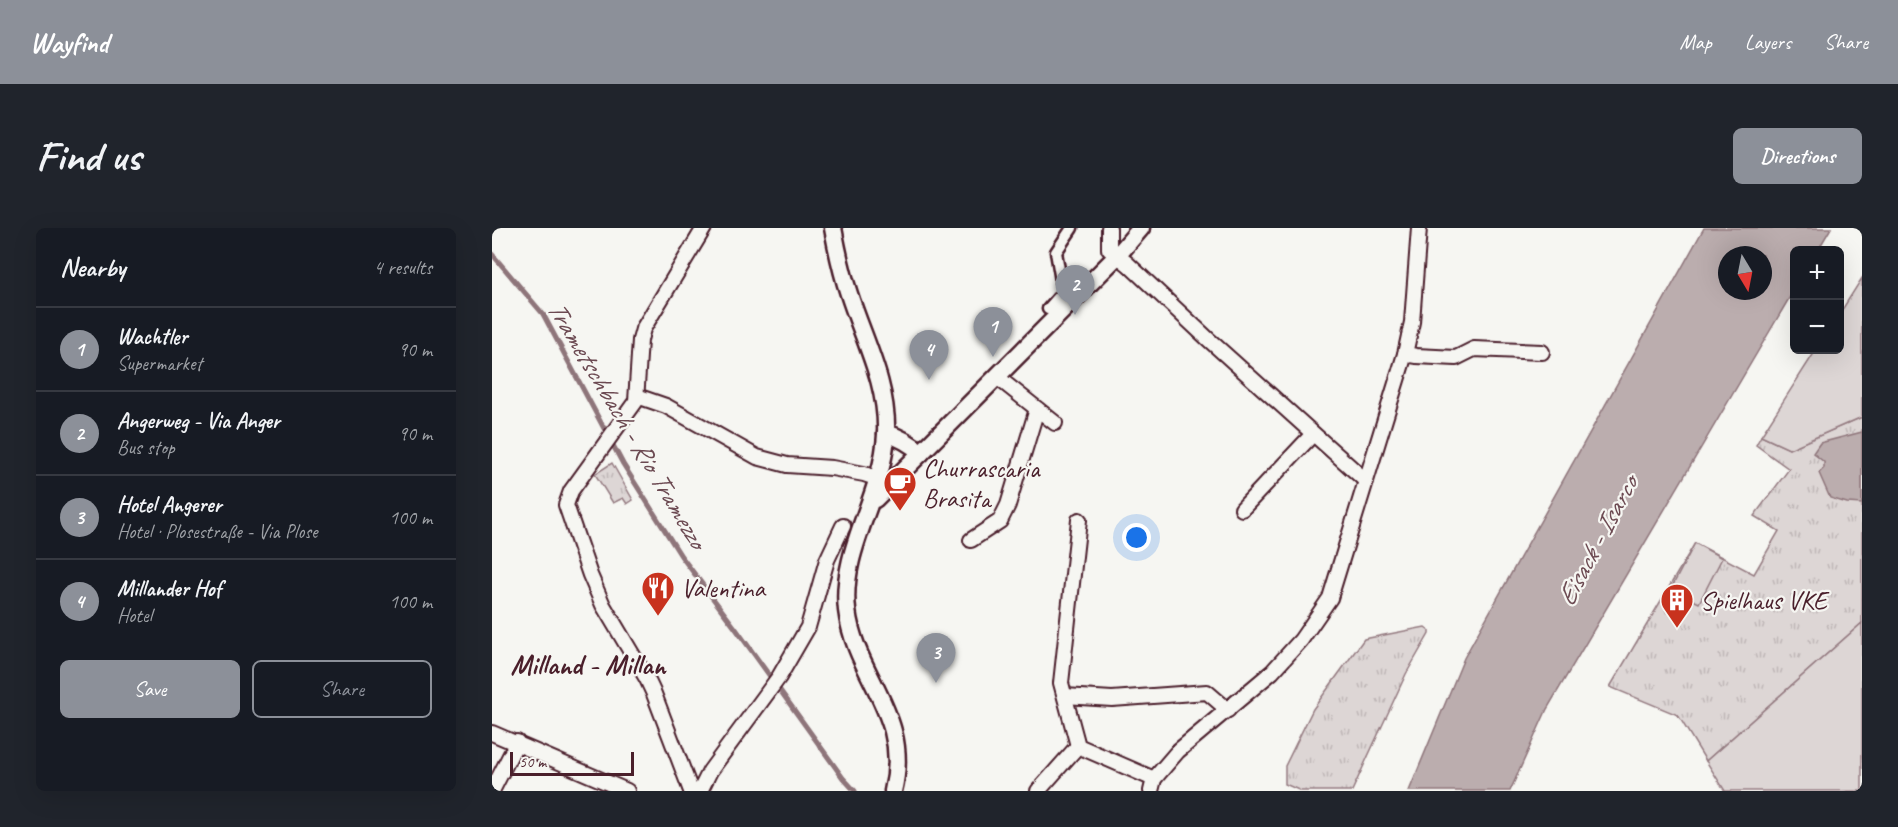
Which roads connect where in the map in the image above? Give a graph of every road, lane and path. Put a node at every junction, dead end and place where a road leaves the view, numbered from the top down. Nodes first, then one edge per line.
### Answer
1 (704, 228) edge
2 (833, 228) edge
3 (1072, 228) edge
4 (1109, 228) edge
5 (1141, 228) edge
6 (1419, 228) edge
7 (1117, 256) junction
8 (1048, 309) dead end
9 (1542, 352) dead end
10 (1405, 354) junction
11 (998, 377) junction
12 (637, 396) junction
13 (1037, 409) junction
14 (1055, 423) dead end
15 (886, 433) junction
16 (1313, 434) junction
17 (921, 453) junction
18 (879, 479) junction
19 (1366, 481) junction
20 (871, 504) junction
21 (1242, 509) dead end
22 (1079, 520) dead end
23 (843, 526) dead end
24 (971, 540) dead end
25 (1065, 696) junction
26 (1228, 710) junction
27 (492, 733) edge
28 (518, 742) junction
29 (1078, 746) junction
30 (496, 775) edge
31 (1153, 785) edge
32 (492, 791) edge
33 (627, 791) edge
34 (691, 791) edge
35 (700, 791) edge
36 (893, 791) edge
37 (1038, 791) edge

1 - 12 street
2 - 15 street
3 - 8 street
4 - 7 street
5 - 7 street
6 - 10 street
7 - 11 street
7 - 16 street
9 - 10 street
10 - 19 street
11 - 13 street
11 - 17 street
12 - 18 street
12 - 34 street
13 - 14 street
13 - 24 street
15 - 17 street
15 - 18 street
16 - 19 street
16 - 21 street
17 - 20 street
18 - 20 street
19 - 26 street
20 - 36 street
22 - 25 street
23 - 35 street
25 - 26 street
25 - 29 street
26 - 31 street
27 - 28 street
28 - 30 street
28 - 33 street
29 - 31 street
29 - 37 street
30 - 32 street

